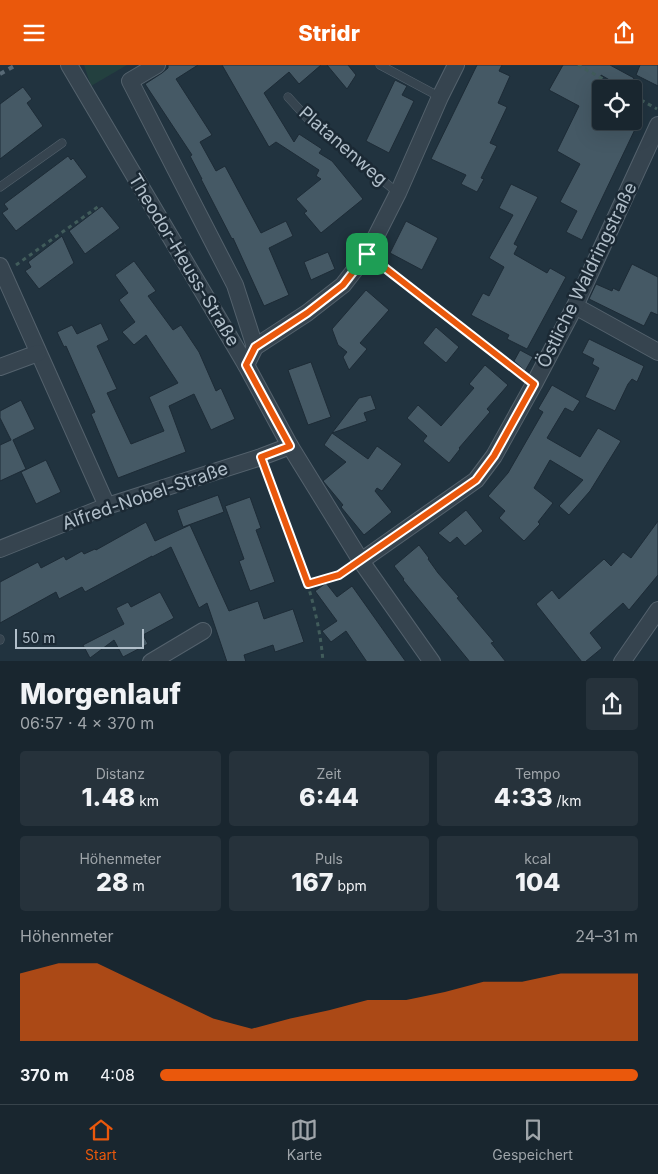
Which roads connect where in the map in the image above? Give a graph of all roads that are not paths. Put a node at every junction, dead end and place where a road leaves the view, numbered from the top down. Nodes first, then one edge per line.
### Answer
1 (69, 65) edge
2 (157, 65) edge
3 (380, 65) edge
4 (456, 65) edge
5 (288, 97) dead end
6 (440, 97) junction
7 (658, 125) edge
8 (62, 143) dead end
9 (0, 187) edge
10 (398, 193) junction
11 (1, 269) edge
12 (574, 306) junction
13 (255, 347) junction
14 (658, 352) edge
15 (38, 353) junction
16 (246, 365) junction
17 (0, 367) edge
18 (290, 446) junction
19 (107, 506) junction
20 (0, 549) edge
21 (361, 561) junction
22 (658, 610) edge
23 (203, 631) dead end
24 (652, 632) edge
25 (151, 661) edge
26 (432, 661) edge
27 (622, 661) edge

1 - 16 street, Theodor-Heuss-Straße
2 - 13 street, Theodor-Heuss-Straße
3 - 6 lane
4 - 6 street, Platanenweg
5 - 10 lane, Platanenweg
6 - 10 street, Platanenweg
7 - 12 street, Östliche Waldringstraße
8 - 9 lane
10 - 13 street, Platanenweg
11 - 15 street
12 - 14 street
12 - 21 street, Östliche Waldringstraße
13 - 16 street
15 - 17 street
15 - 19 street
16 - 18 street, Theodor-Heuss-Straße
18 - 19 street, Alfred-Nobel-Straße
18 - 21 street, Theodor-Heuss-Straße
19 - 20 street, Alfred-Nobel-Straße
21 - 26 street, Theodor-Heuss-Straße
22 - 24 street
23 - 25 street
24 - 27 street

